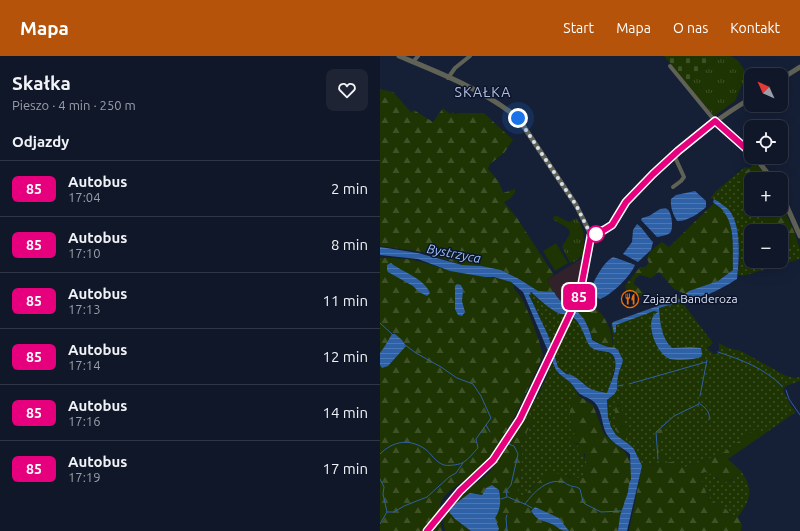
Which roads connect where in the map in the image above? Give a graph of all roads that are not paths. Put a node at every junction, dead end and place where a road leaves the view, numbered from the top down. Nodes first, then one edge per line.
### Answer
1 (399, 56) edge
2 (418, 56) edge
3 (470, 56) edge
4 (413, 62) junction
5 (670, 66) dead end
6 (800, 67) edge
7 (788, 75) edge
8 (448, 78) junction
9 (744, 102) edge
10 (715, 121) junction
11 (744, 147) edge
12 (674, 155) junction
13 (760, 164) edge
14 (767, 172) edge
15 (673, 187) dead end
16 (788, 209) edge
17 (591, 235) junction
18 (800, 236) edge
19 (427, 531) edge

1 - 4 street
2 - 4 street
3 - 8 street
4 - 8 street
5 - 10 street
6 - 7 street
8 - 17 street
9 - 10 street
10 - 11 street
10 - 12 street
12 - 15 street
12 - 17 street
13 - 14 street
16 - 18 street
17 - 19 street

